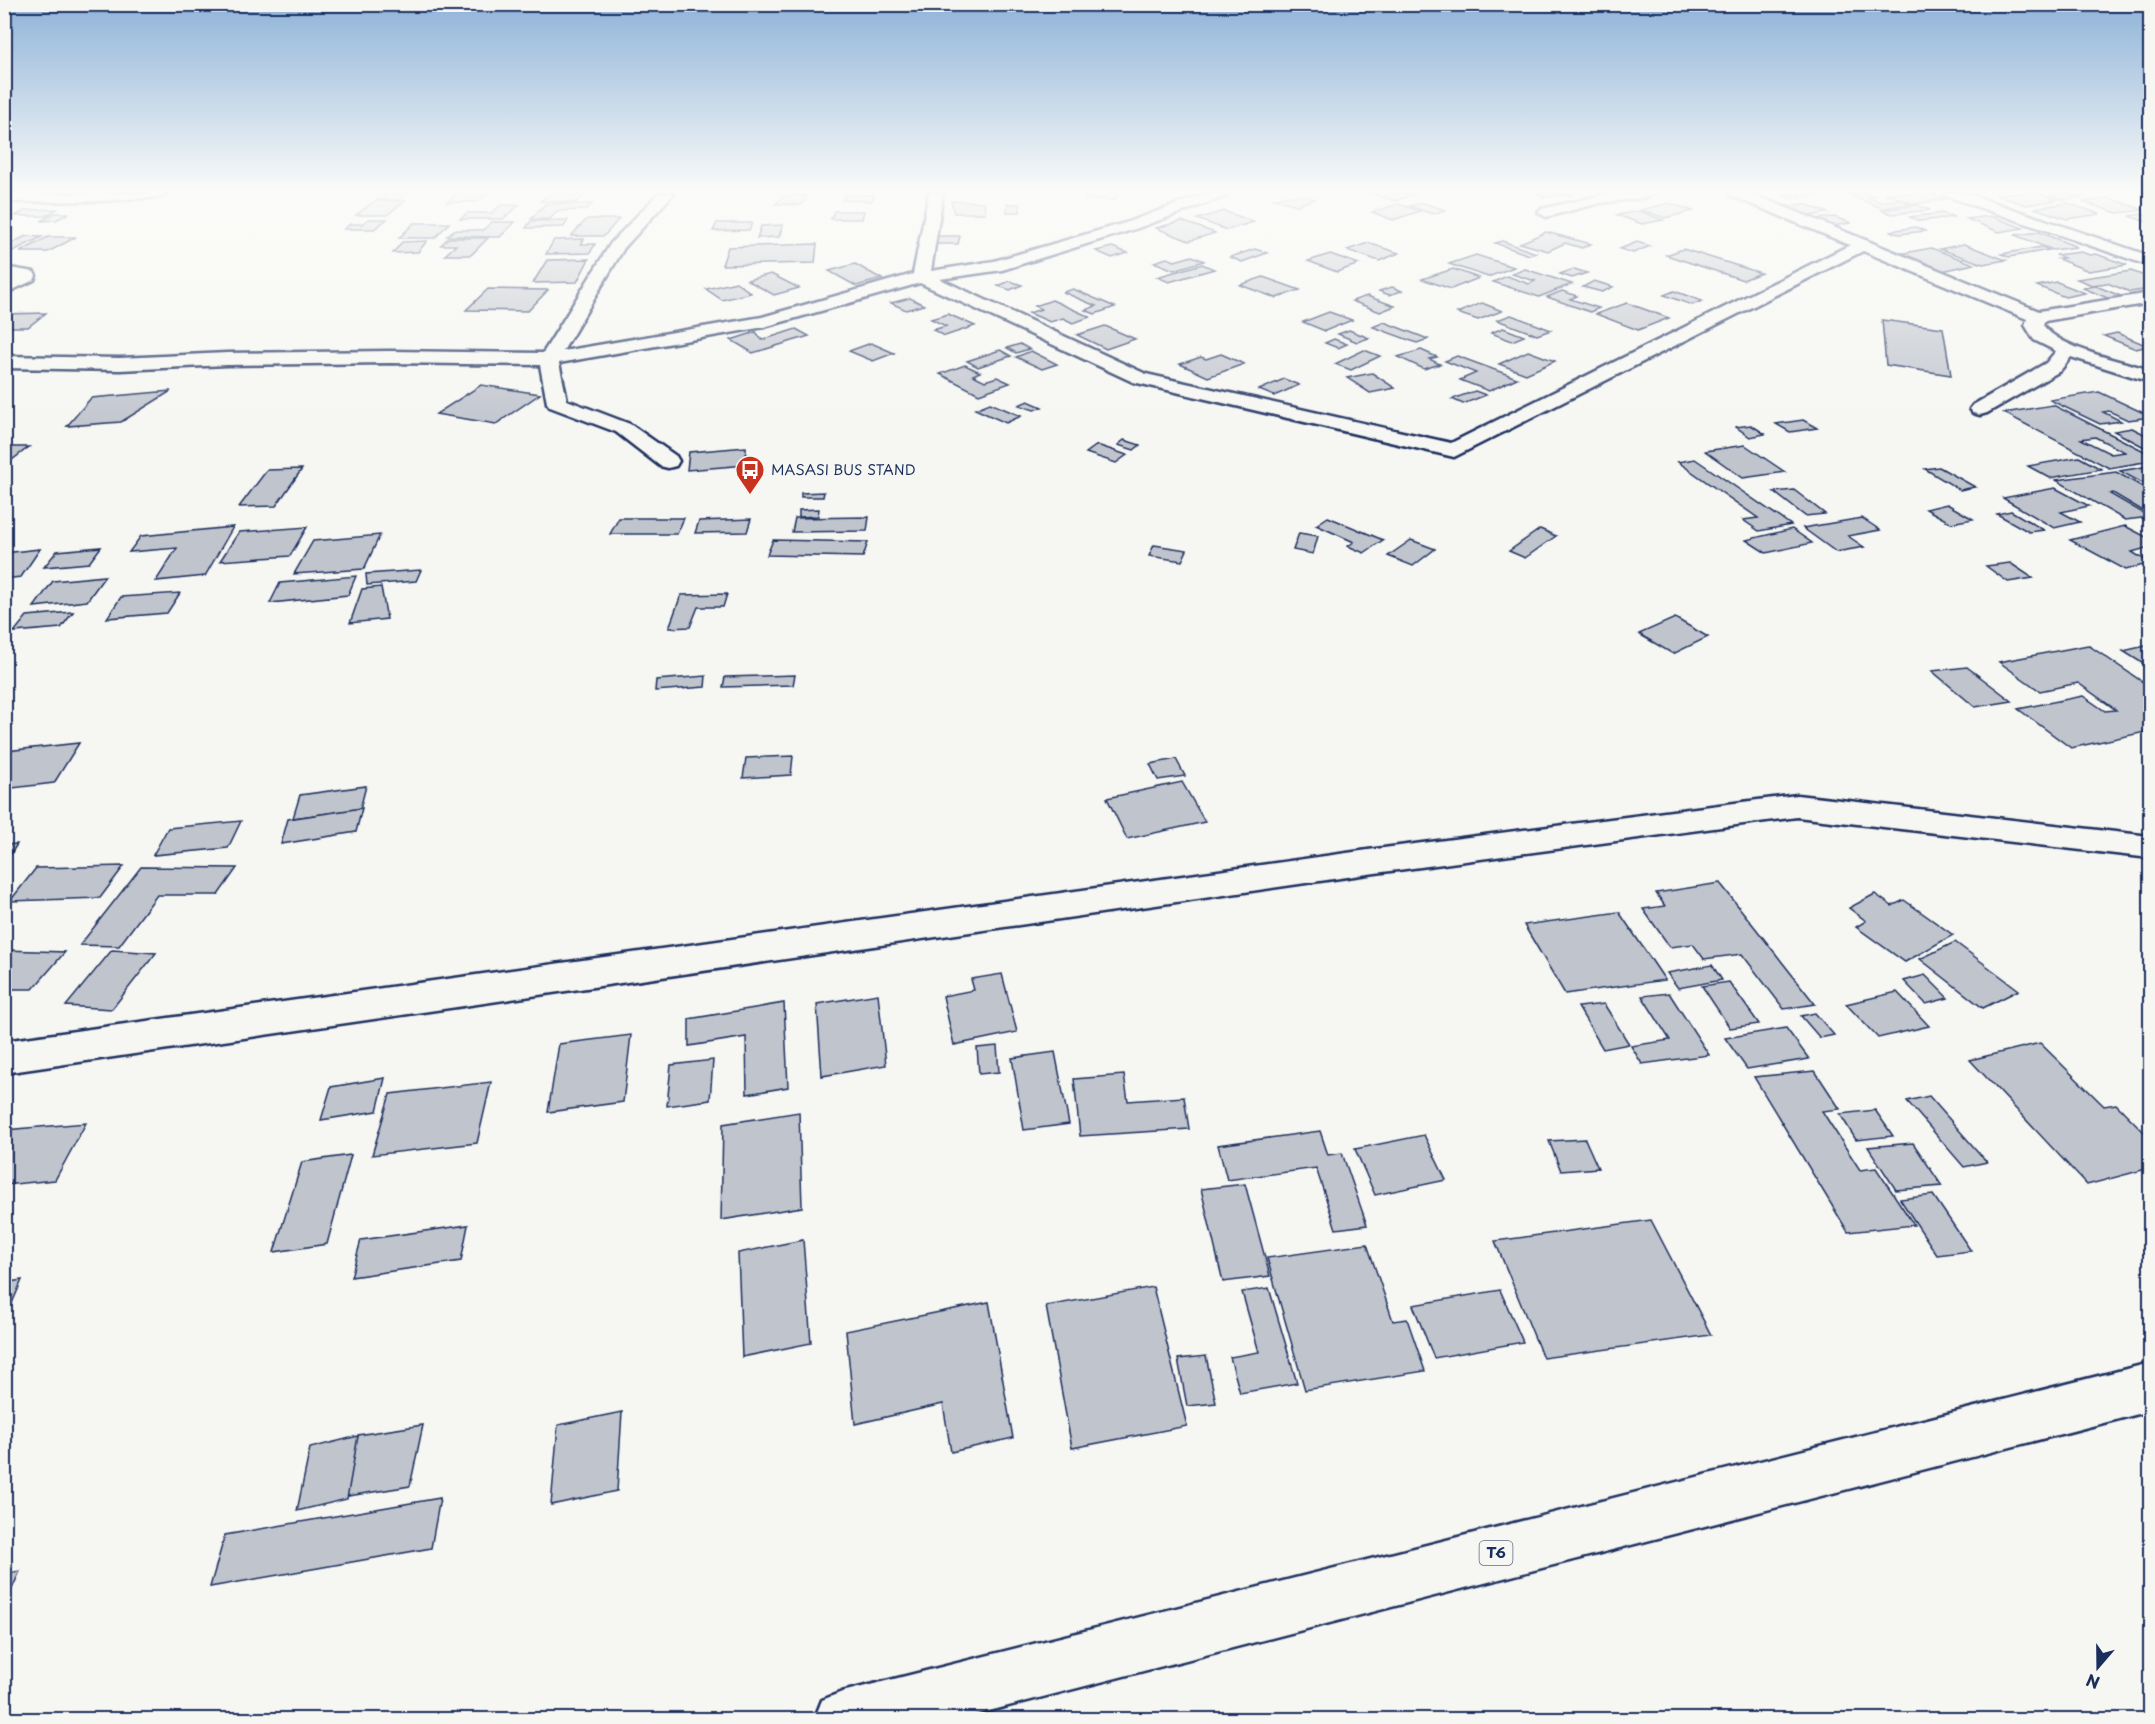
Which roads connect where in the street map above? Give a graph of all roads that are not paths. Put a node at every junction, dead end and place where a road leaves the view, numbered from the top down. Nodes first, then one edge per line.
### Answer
1 (13, 273) edge
2 (600, 273) edge
3 (922, 273) edge
4 (945, 273) edge
5 (1806, 273) edge
6 (1932, 273) edge
7 (921, 277) junction
8 (4, 289) edge
9 (2151, 298) edge
10 (2037, 317) junction
11 (2067, 350) junction
12 (549, 359) junction
13 (4, 362) edge
14 (2151, 376) edge
15 (1980, 409) dead end
16 (668, 461) dead end
17 (2151, 847) edge
18 (4, 1057) edge
19 (2151, 1387) edge
20 (842, 1719) edge

1 - 8 main road
2 - 12 main road
3 - 7 main road
4 - 7 main road
5 - 7 main road
6 - 10 main road
7 - 12 main road
9 - 10 main road
10 - 11 main road
11 - 14 main road
11 - 15 main road
12 - 13 main road
12 - 16 main road
17 - 18 main road
19 - 20 main road, T6

